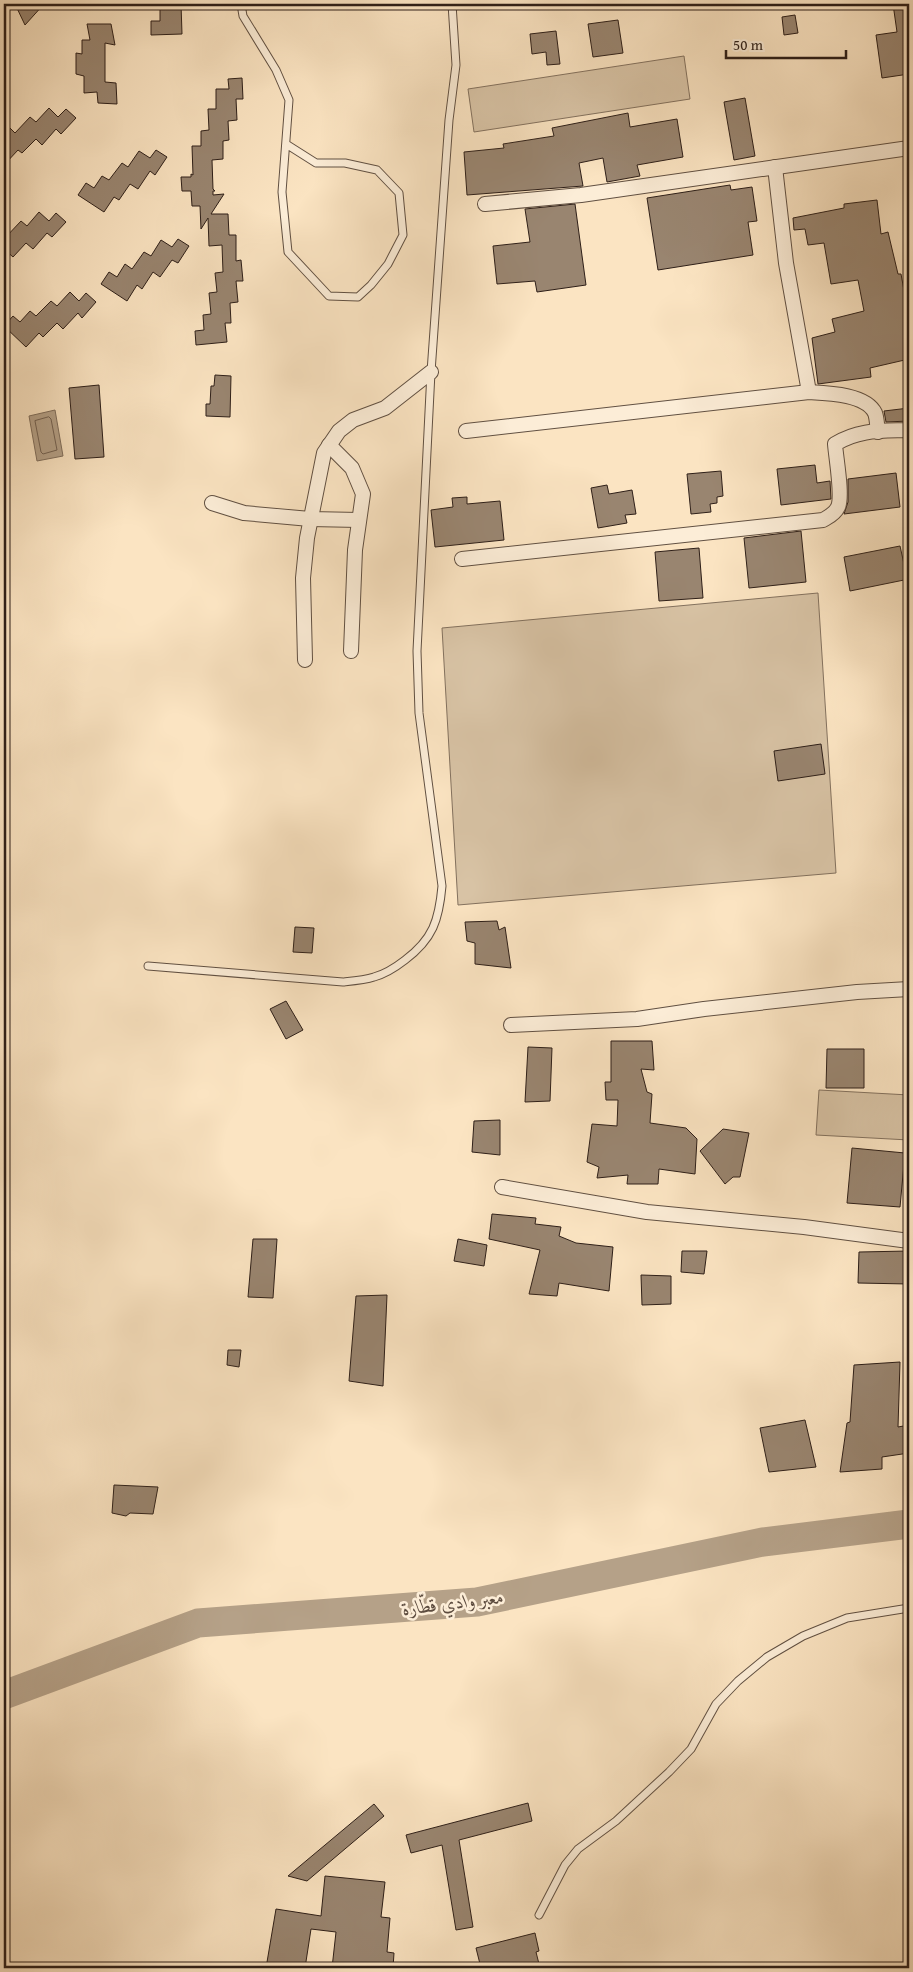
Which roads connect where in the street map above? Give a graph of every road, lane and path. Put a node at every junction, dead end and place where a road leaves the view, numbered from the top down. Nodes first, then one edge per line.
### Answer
1 (241, 4) edge
2 (452, 4) edge
3 (286, 144) junction
4 (909, 148) edge
5 (775, 167) junction
6 (485, 204) dead end
7 (431, 372) junction
8 (809, 392) junction
9 (909, 430) edge
10 (466, 431) dead end
11 (878, 432) junction
12 (329, 445) junction
13 (212, 503) dead end
14 (310, 519) junction
15 (359, 520) junction
16 (462, 559) dead end
17 (351, 651) dead end
18 (305, 660) dead end
19 (148, 966) dead end
20 (909, 989) edge
21 (511, 1025) dead end
22 (502, 1187) dead end
23 (909, 1241) edge
24 (909, 1608) edge
25 (539, 1915) dead end

1 - 3 lane
2 - 7 lane
3 - 3 lane
4 - 5 street
5 - 6 street
5 - 8 street
7 - 12 street
7 - 19 lane
8 - 10 street
8 - 11 street
9 - 11 street
11 - 16 street
12 - 14 street
12 - 15 street
13 - 14 street
14 - 15 street
14 - 18 street
15 - 17 street
20 - 21 street
22 - 23 street
24 - 25 lane

